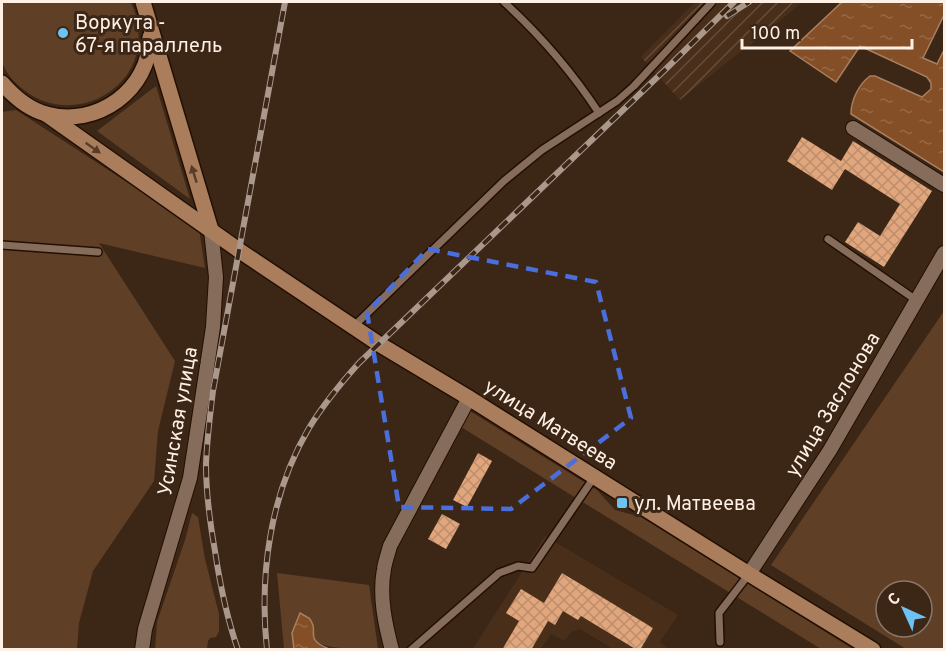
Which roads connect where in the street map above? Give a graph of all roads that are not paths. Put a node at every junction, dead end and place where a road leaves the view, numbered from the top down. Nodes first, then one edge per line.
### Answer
1 (143, 2) edge
2 (504, 2) edge
3 (517, 2) edge
4 (712, 2) edge
5 (512, 8) junction
6 (150, 28) junction
7 (2, 83) edge
8 (598, 113) junction
9 (46, 114) junction
10 (853, 128) dead end
11 (945, 185) edge
12 (211, 230) junction
13 (828, 239) dead end
14 (2, 245) edge
15 (98, 252) dead end
16 (945, 253) edge
17 (916, 300) junction
18 (353, 327) junction
19 (469, 398) junction
20 (595, 476) junction
21 (749, 574) junction
22 (720, 642) dead end
23 (142, 650) edge
24 (392, 650) edge
25 (411, 650) edge
26 (873, 650) edge

1 - 6 street
2 - 5 lane
3 - 5 lane
4 - 8 lane
5 - 8 lane
6 - 9 street
12 -> 6 street
7 - 9 street, улица Матвеева
8 - 18 lane
9 -> 12 street, улица Матвеева
10 - 11 street
12 - 18 street, улица Матвеева
12 - 23 street, Усинская улица
13 - 17 lane
14 - 15 lane
16 - 17 street, улица Заслонова
17 - 21 street, улица Заслонова
18 - 19 street, улица Матвеева
19 - 20 street, улица Матвеева
19 - 24 street
20 - 21 street, улица Матвеева
20 - 25 lane
21 - 22 lane
21 - 26 street, улица Матвеева

